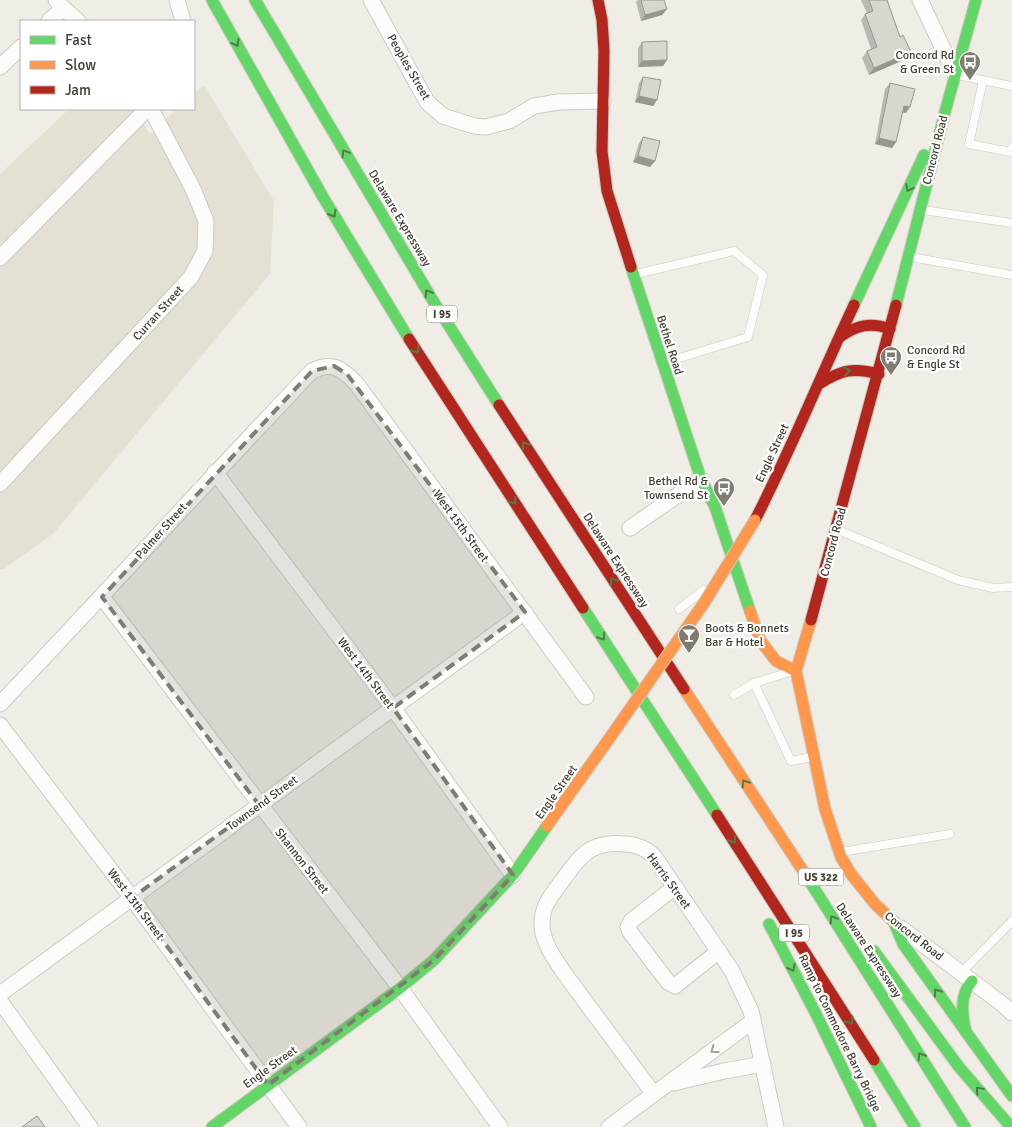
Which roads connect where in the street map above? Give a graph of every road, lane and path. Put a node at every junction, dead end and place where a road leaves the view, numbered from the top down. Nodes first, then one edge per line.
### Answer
1 (177, 0) edge
2 (212, 0) edge
3 (255, 0) edge
4 (371, 0) edge
5 (598, 0) edge
6 (976, 0) edge
7 (921, 2) edge
8 (60, 4) edge
9 (50, 20) edge
10 (77, 20) edge
11 (183, 20) edge
12 (20, 48) edge
13 (0, 67) edge
14 (956, 74) junction
15 (983, 81) junction
16 (1012, 86) edge
17 (603, 101) junction
18 (146, 110) edge
19 (152, 110) edge
20 (945, 112) junction
21 (1012, 147) edge
22 (920, 209) junction
23 (1012, 223) edge
24 (909, 257) junction
25 (0, 258) edge
26 (633, 275) junction
27 (1012, 275) edge
28 (890, 329) junction
29 (840, 338) junction
30 (662, 364) junction
31 (328, 366) joint
32 (879, 374) junction
33 (819, 384) junction
34 (215, 472) junction
35 (702, 479) junction
36 (0, 484) edge
37 (630, 528) dead end
38 (836, 530) junction
39 (735, 565) junction
40 (1012, 587) edge
41 (102, 597) junction
42 (679, 609) dead end
43 (525, 612) junction
44 (640, 622) junction
45 (796, 671) junction
46 (754, 683) junction
47 (734, 695) dead end
48 (586, 697) dead end
49 (0, 704) edge
50 (393, 708) junction
51 (0, 725) edge
52 (669, 741) junction
53 (737, 748) dead end
54 (814, 757) junction
55 (259, 805) junction
56 (950, 834) dead end
57 (723, 846) dead end
58 (839, 852) junction
59 (513, 875) junction
60 (675, 887) junction
61 (132, 898) junction
62 (764, 914) dead end
63 (1012, 921) edge
64 (894, 922) junction
65 (868, 942) dead end
66 (719, 951) junction
67 (966, 977) junction
68 (400, 988) junction
69 (0, 994) edge
70 (0, 1001) edge
71 (1012, 1013) edge
72 (753, 1021) junction
73 (966, 1032) junction
74 (762, 1064) junction
75 (268, 1085) junction
76 (660, 1089) junction
77 (1012, 1096) edge
78 (90, 1127) edge
79 (212, 1127) edge
80 (299, 1127) edge
81 (500, 1127) edge
82 (609, 1127) edge
83 (776, 1127) edge
84 (871, 1127) edge
85 (915, 1127) edge
86 (965, 1127) edge
87 (1011, 1127) edge

1 - 11 street
2 -> 52 main road, I 95
44 -> 3 main road, Delaware Expressway / I 95
4 - 17 street, Peoples Street
5 - 17 main road, Bethel Road
6 - 14 main road, Concord Road
7 - 14 street
8 - 9 street
8 - 10 street
12 - 13 street
14 - 15 lane
14 - 20 main road, Concord Road
15 - 16 lane
15 - 21 lane
17 - 26 main road, Bethel Road
18 - 25 street
19 - 36 street, Curran Street
20 - 22 main road, Concord Road
20 -> 29 main road, Engle Street
22 - 23 lane
22 - 24 main road, Concord Road
24 - 27 lane
24 - 28 main road, Concord Road
26 - 30 main road, Bethel Road
26 - 30 lane
28 - 29 main road
28 - 32 main road, Concord Road
29 - 33 main road, Engle Street
30 - 35 main road, Bethel Road
31 - 34 street, Palmer Street
31 - 43 street, West 15th Street
33 -> 32 main road
32 - 38 main road, Concord Road
33 - 59 main road, Engle Street, bridge
34 - 41 street, Palmer Street
34 - 50 street, West 14th Street
35 - 37 street
35 - 39 main road, Bethel Road
38 - 40 lane
38 - 45 main road, Concord Road
39 - 42 lane
39 - 45 main road, Bethel Road
41 - 49 street, Palmer Street
41 - 55 street, Shannon Street
43 - 48 street, West 15th Street
43 - 50 street, Townsend Street
44 - 53 main road
86 -> 44 main road, Delaware Expressway / I 95
45 - 46 lane
45 - 54 main road, Concord Road
46 - 47 lane
46 - 54 lane
50 - 55 street, Townsend Street
50 - 59 street, West 14th Street
51 - 61 street, West 13th Street
52 - 57 main road
52 -> 85 main road, I 95
54 - 58 main road, Concord Road
55 - 61 street, Townsend Street
55 - 68 street, Shannon Street
56 - 58 lane
58 - 64 main road, Concord Road
59 - 68 main road, Engle Street
60 - 66 street, Harris Street
60 - 66 street
60 - 76 street, Harris Street
61 - 69 street, Townsend Street
61 - 75 street, West 13th Street
62 -> 84 main road, Ramp to Commodore Barry Bridge
63 - 67 lane
64 - 67 street, Concord Road
73 -> 64 main road
87 -> 65 main road
66 - 72 street, Harris Street
67 - 71 street, Concord Road
67 - 73 main road
68 - 75 main road, Engle Street
68 - 81 street, Shannon Street
70 - 78 street
72 - 74 street, Harris Street
72 -> 76 street
73 - 77 main road
74 - 76 street
74 - 83 street, Harris Street
75 - 79 main road, Engle Street
75 - 80 street, West 13th Street
76 - 82 street

